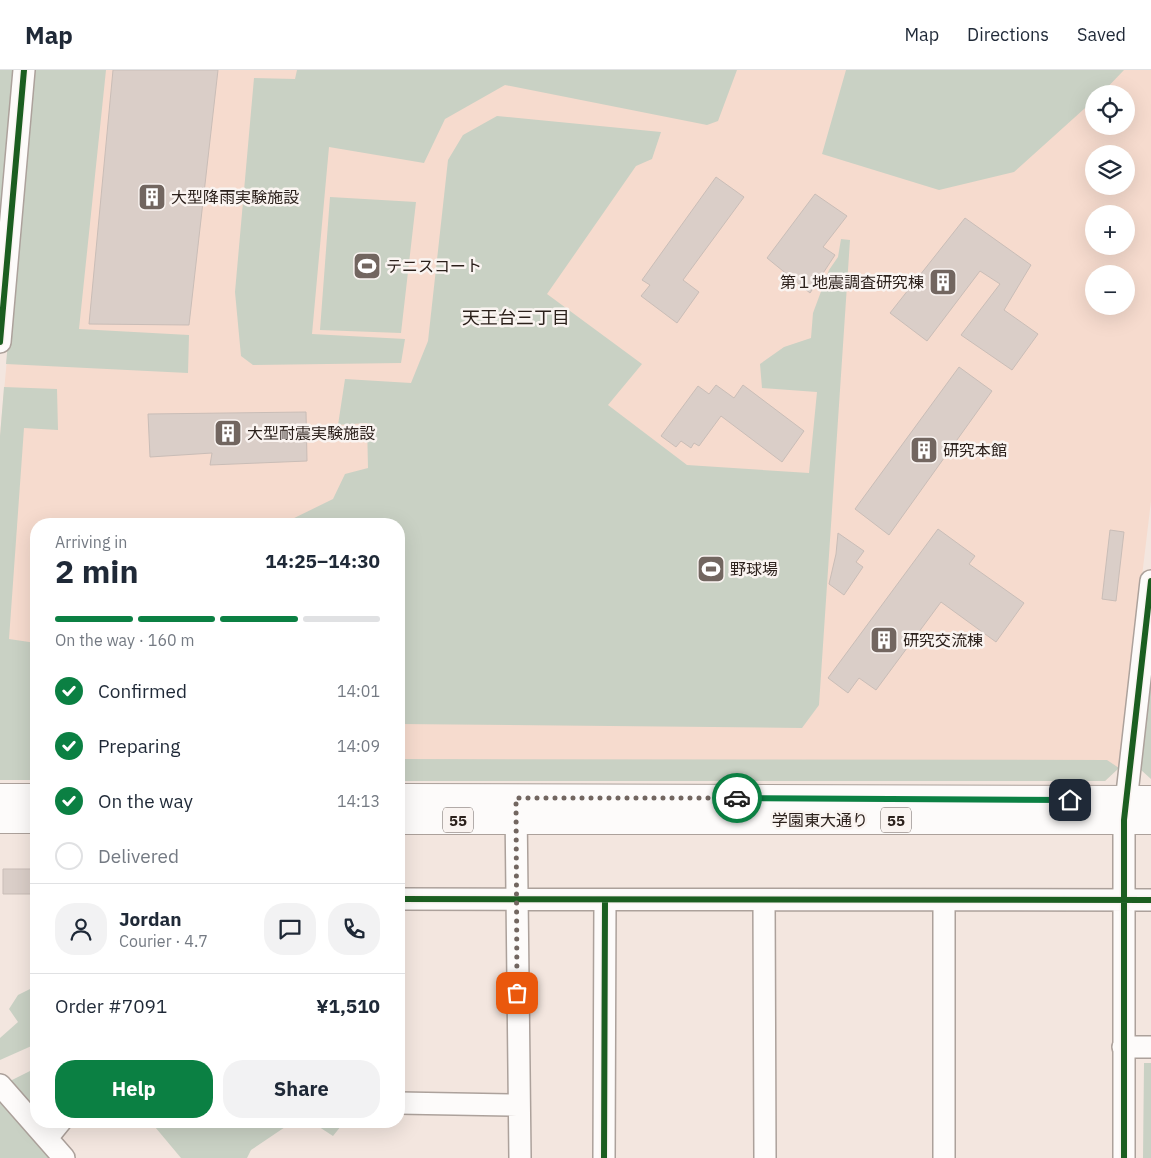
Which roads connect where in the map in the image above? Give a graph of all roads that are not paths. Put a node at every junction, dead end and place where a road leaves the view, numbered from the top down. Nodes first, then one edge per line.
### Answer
1 (24, 70) edge
2 (0, 342) edge
3 (1151, 581) edge
4 (0, 798) edge
5 (30, 798) edge
6 (405, 799) edge
7 (1133, 807) edge
8 (516, 809) junction
9 (0, 819) edge
10 (30, 819) edge
11 (405, 819) edge
12 (1151, 820) edge
13 (405, 899) edge
14 (516, 899) junction
15 (605, 900) junction
16 (764, 900) junction
17 (944, 900) junction
18 (1124, 900) junction
19 (1151, 900) edge
20 (1123, 1047) junction
21 (1151, 1047) edge
22 (0, 1085) edge
23 (405, 1103) edge
24 (518, 1105) junction
25 (30, 1109) edge
26 (55, 1129) edge
27 (64, 1158) edge
28 (520, 1158) edge
29 (604, 1158) edge
30 (765, 1158) edge
31 (944, 1158) edge
32 (1124, 1158) edge

1 - 2 street
3 - 7 street
4 - 5 main road
6 - 8 main road, 学園東大通り / 55
7 - 8 main road, 学園東大通り / 55
7 - 12 main road, 学園東大通り / 55
7 - 18 street
8 - 11 main road, 学園東大通り / 55
8 - 14 street
9 - 10 main road
13 - 14 street
14 - 15 street
14 - 24 street
15 - 16 street
15 - 29 street
16 - 17 street
16 - 30 street
17 - 18 street
17 - 31 street
18 - 19 street
18 - 20 street
20 - 21 street
20 - 32 street
22 - 25 street
23 - 24 street
24 - 28 street
26 - 27 street

